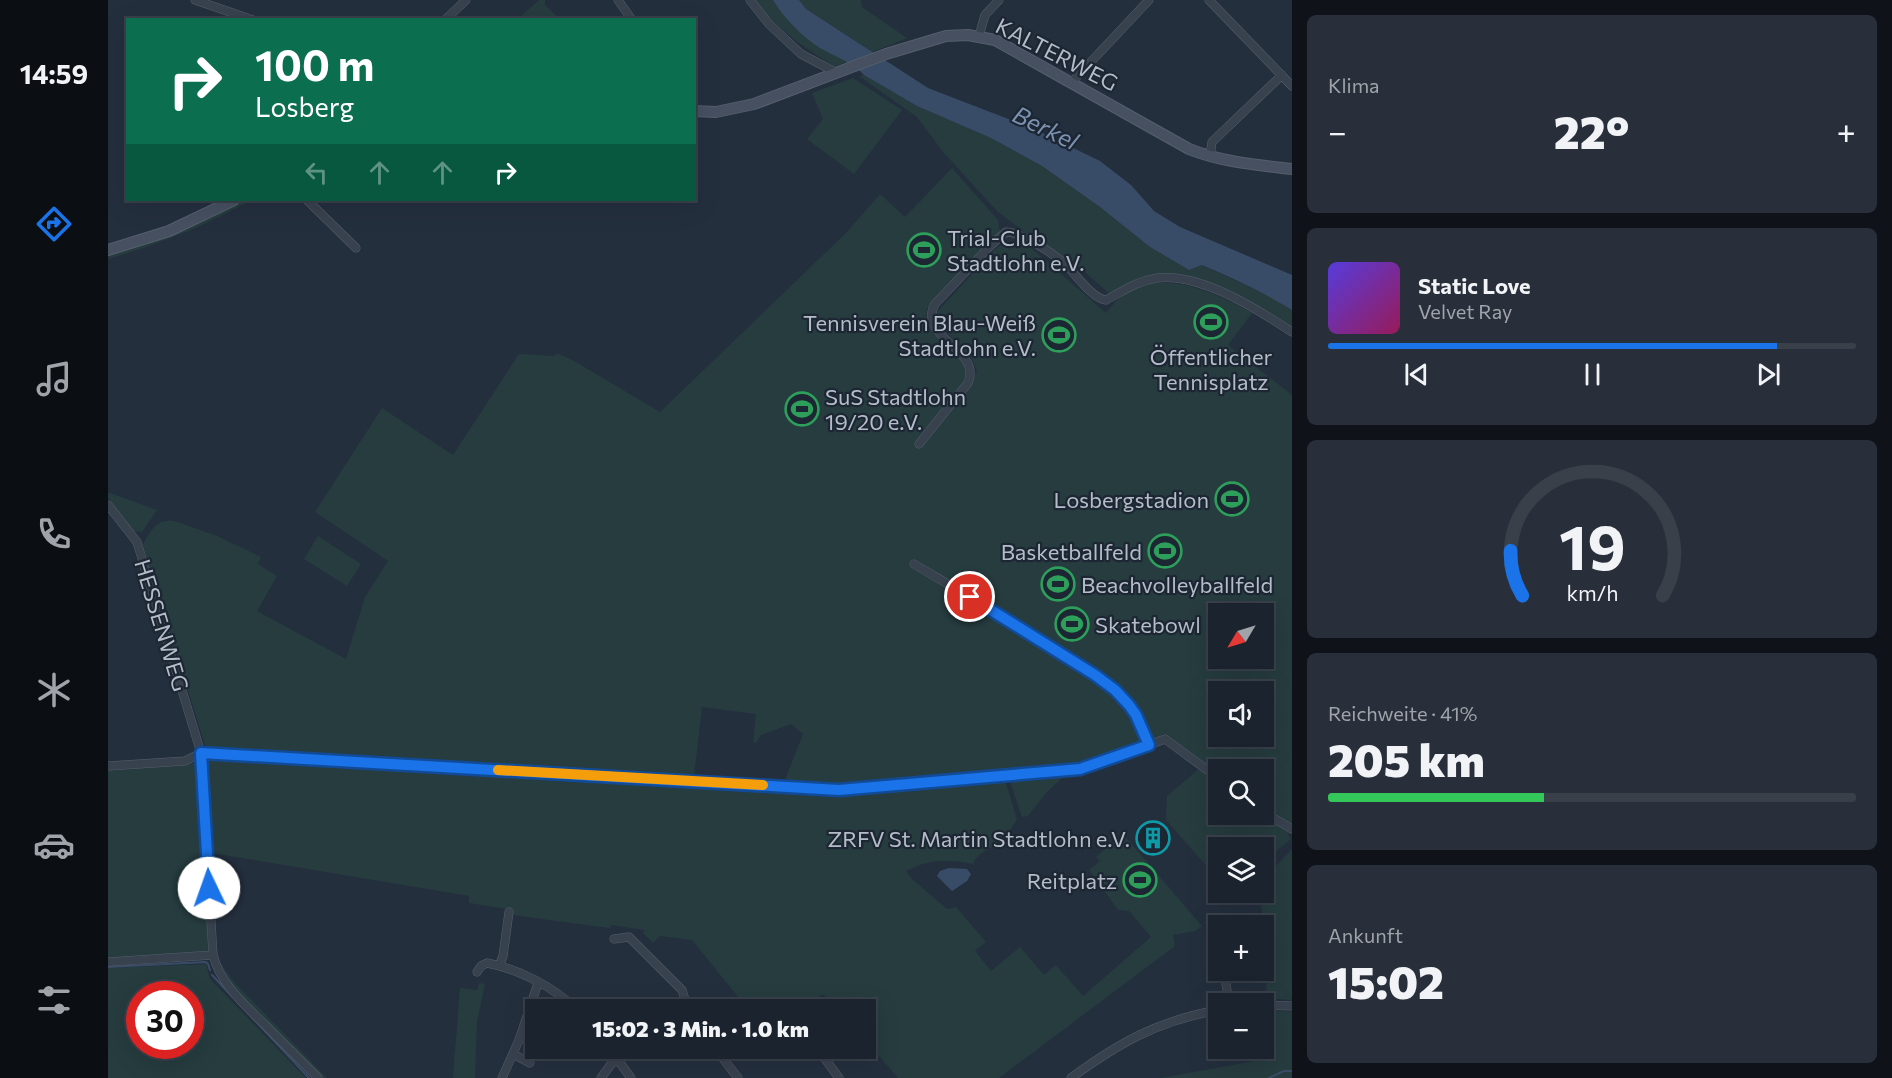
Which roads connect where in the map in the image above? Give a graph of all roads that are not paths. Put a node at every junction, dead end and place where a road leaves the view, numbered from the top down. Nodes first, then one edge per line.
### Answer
1 (195, 0) edge
2 (466, 0) edge
3 (618, 0) edge
4 (750, 0) edge
5 (999, 0) edge
6 (1149, 0) edge
7 (1209, 0) edge
8 (247, 18) edge
9 (447, 18) edge
10 (631, 18) edge
11 (979, 36) junction
12 (837, 73) junction
13 (1281, 75) junction
14 (1072, 82) junction
15 (1292, 86) edge
16 (696, 111) edge
17 (1210, 156) junction
18 (1292, 170) edge
19 (232, 201) edge
20 (309, 201) edge
21 (356, 248) dead end
22 (108, 249) edge
23 (1292, 332) edge
24 (918, 444) dead end
25 (108, 505) edge
26 (914, 564) dead end
27 (1149, 745) junction
28 (201, 753) junction
29 (108, 766) edge
30 (1208, 771) edge
31 (1274, 818) edge
32 (1292, 829) edge
33 (509, 912) dead end
34 (614, 939) dead end
35 (213, 955) junction
36 (108, 962) edge
37 (499, 966) junction
38 (477, 972) dead end
39 (537, 983) junction
40 (564, 999) edge
41 (685, 999) edge
42 (1274, 1005) edge
43 (1292, 1006) edge
44 (1208, 1012) edge
45 (513, 1054) junction
46 (617, 1059) joint
47 (724, 1059) edge
48 (825, 1059) edge
49 (530, 1063) dead end
50 (318, 1078) edge
51 (502, 1078) edge
52 (601, 1078) edge
53 (631, 1078) edge
54 (738, 1078) edge
55 (839, 1078) edge
56 (1071, 1078) edge

1 - 8 street
2 - 9 street
3 - 10 street
4 - 12 street
5 - 11 street
6 - 14 street
7 - 13 street
11 - 12 street, KALTERWEG
11 - 14 street, KALTERWEG
12 - 16 street, KALTERWEG
13 - 15 street
13 - 17 street
14 - 17 street, KALTERWEG
17 - 18 street, KALTERWEG
19 - 22 street
20 - 21 street
23 - 24 street
25 - 28 street, HESSENWEG
26 - 27 street
27 - 28 street
27 - 30 street
28 - 29 street
28 - 35 street, HESSENWEG
31 - 32 street
33 - 37 street
34 - 41 street
35 - 36 street
35 - 50 street, HESSENWEG
37 - 38 street
37 - 39 street
39 - 40 street
39 - 45 street
42 - 43 street
44 - 56 street
45 - 49 street
45 - 51 street
46 - 52 street
46 - 53 street
47 - 54 street
48 - 55 street

